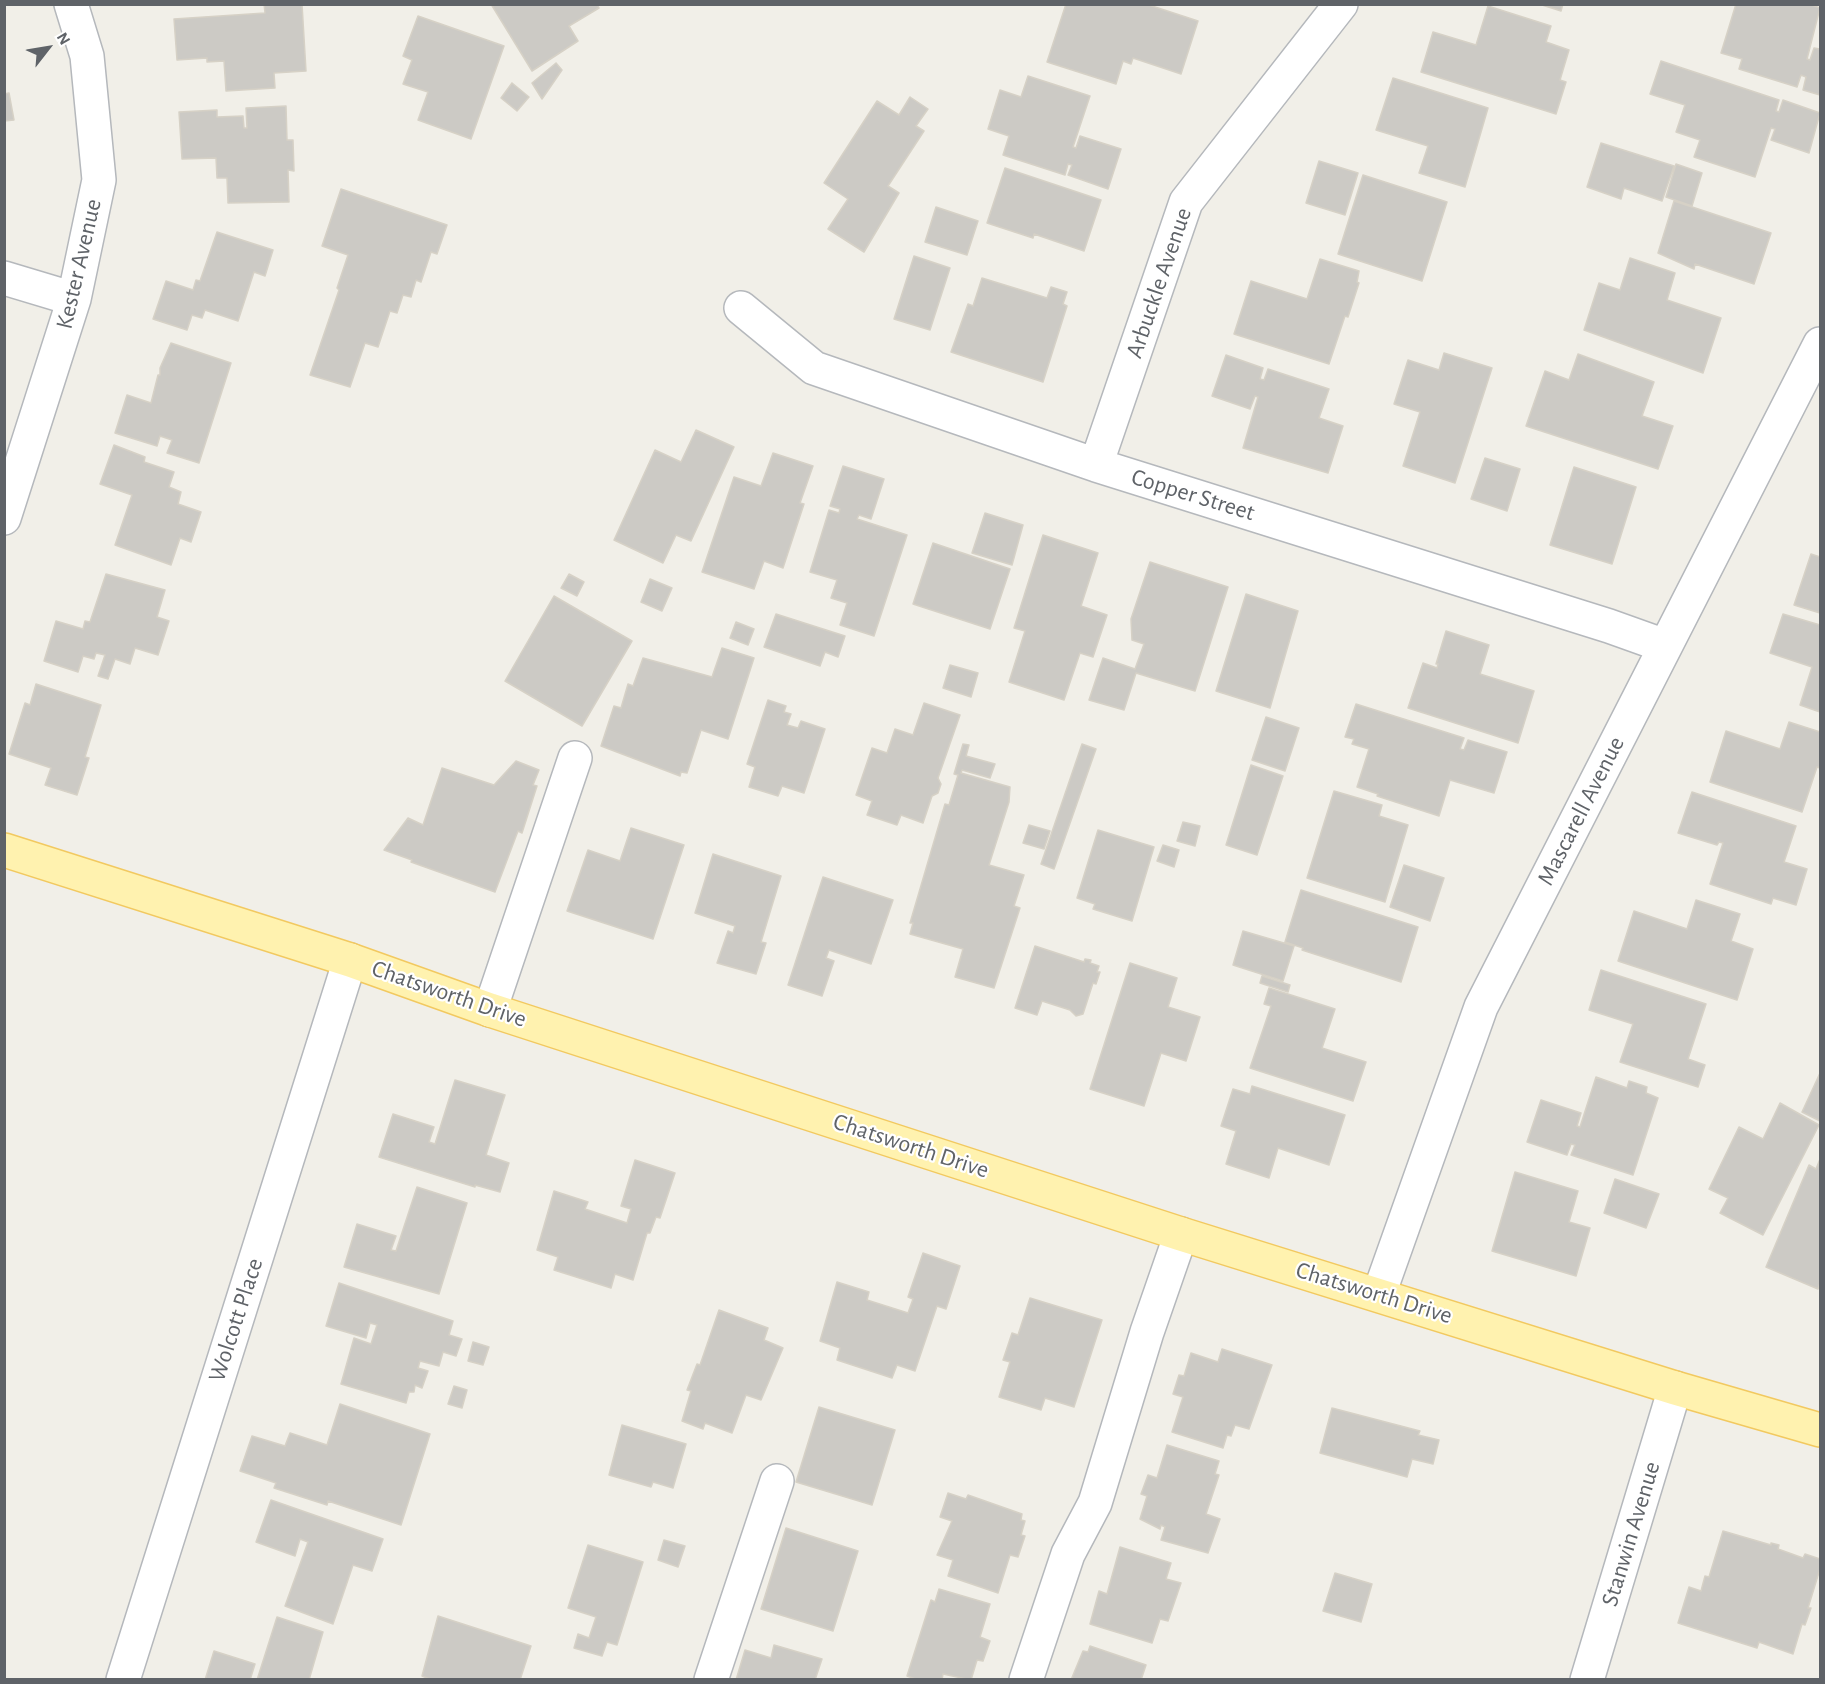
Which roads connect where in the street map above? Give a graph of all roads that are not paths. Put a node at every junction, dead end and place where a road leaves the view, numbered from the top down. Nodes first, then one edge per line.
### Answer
1 (71, 4) edge
2 (1341, 4) edge
3 (4, 278) edge
4 (74, 299) junction
5 (741, 308) dead end
6 (1821, 344) edge
7 (1096, 465) junction
8 (4, 518) edge
9 (1665, 646) junction
10 (574, 758) dead end
11 (4, 850) edge
12 (350, 960) junction
13 (490, 1010) junction
14 (1180, 1234) junction
15 (1379, 1294) junction
16 (1675, 1388) junction
17 (1821, 1431) edge
18 (777, 1481) dead end
19 (123, 1680) edge
20 (711, 1680) edge
21 (1026, 1680) edge
22 (1587, 1680) edge

1 - 4 street, Kester Avenue
2 - 7 street, Arbuckle Avenue
3 - 4 street
4 - 8 street, Kester Avenue
5 - 7 street, Copper Street
6 - 9 street, Mascarell Avenue
7 - 9 street, Copper Street
9 - 15 street, Mascarell Avenue
10 - 13 street
11 - 12 main road, Chatsworth Drive
12 - 13 main road, Chatsworth Drive
12 - 19 street, Wolcott Place
13 - 14 main road, Chatsworth Drive
14 - 15 main road, Chatsworth Drive
14 - 21 street
15 - 16 main road, Chatsworth Drive
16 - 17 main road, Chatsworth Drive
16 - 22 street, Stanwin Avenue
18 - 20 street

